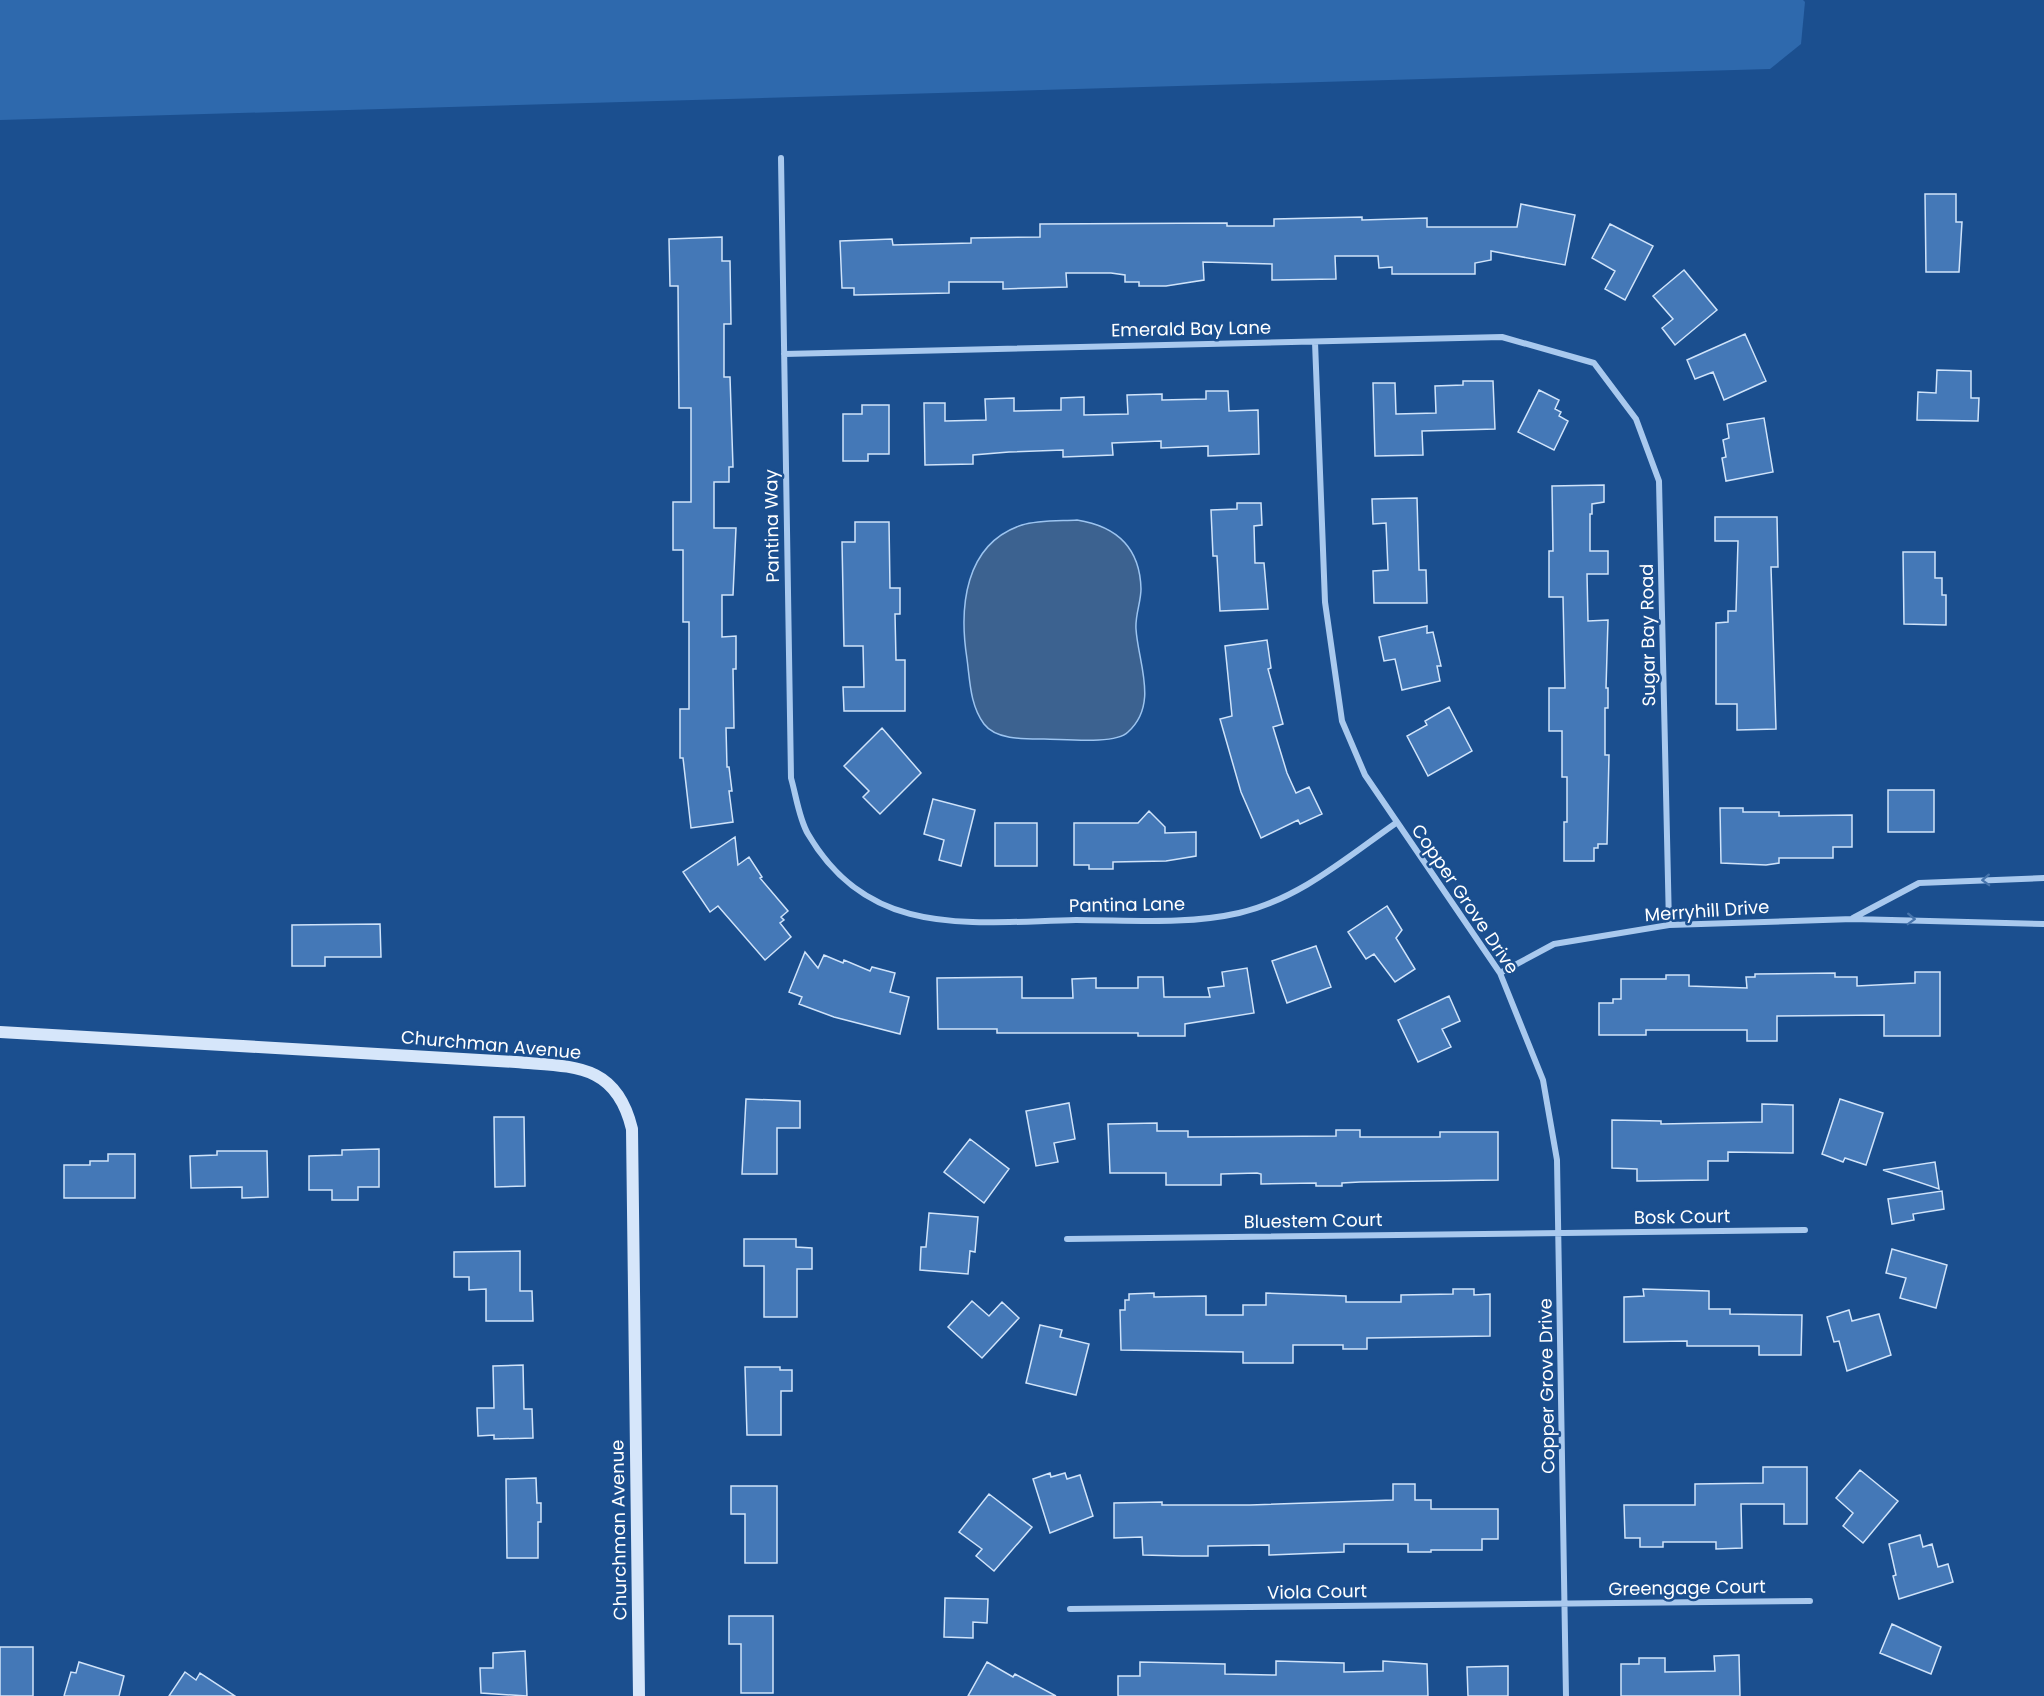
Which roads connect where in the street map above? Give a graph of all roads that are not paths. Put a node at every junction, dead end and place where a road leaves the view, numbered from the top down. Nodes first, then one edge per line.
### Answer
1 (781, 158) dead end
2 (1315, 342) junction
3 (784, 354) junction
4 (1594, 363) joint
5 (1396, 823) junction
6 (2044, 878) edge
7 (844, 880) joint
8 (1853, 919) junction
9 (2044, 924) edge
10 (1670, 925) junction
11 (1500, 972) junction
12 (0, 1032) edge
13 (1805, 1230) dead end
14 (1560, 1233) junction
15 (1067, 1239) dead end
16 (1810, 1601) dead end
17 (1564, 1604) junction
18 (1071, 1610) dead end
19 (639, 1696) edge
20 (1566, 1696) edge

1 - 3 street, Pantina Way
2 - 3 street, Emerald Bay Lane
2 - 4 street, Emerald Bay Lane
2 - 5 street, Copper Grove Drive
3 - 7 street, Pantina Way
4 - 10 street, Sugar Bay Road
5 - 7 street, Pantina Lane
5 - 11 street, Copper Grove Drive
6 -> 8 street, Merryhill Drive
8 -> 9 street, Merryhill Drive
8 - 10 street, Merryhill Drive
10 - 11 street, Merryhill Drive
11 - 14 street, Copper Grove Drive
12 - 19 street, Churchman Avenue
13 - 14 street, Bosk Court
14 - 15 street, Bluestem Court
14 - 17 street, Copper Grove Drive
16 - 17 street, Greengage Court
17 - 18 street, Viola Court
17 - 20 street, Copper Grove Drive

